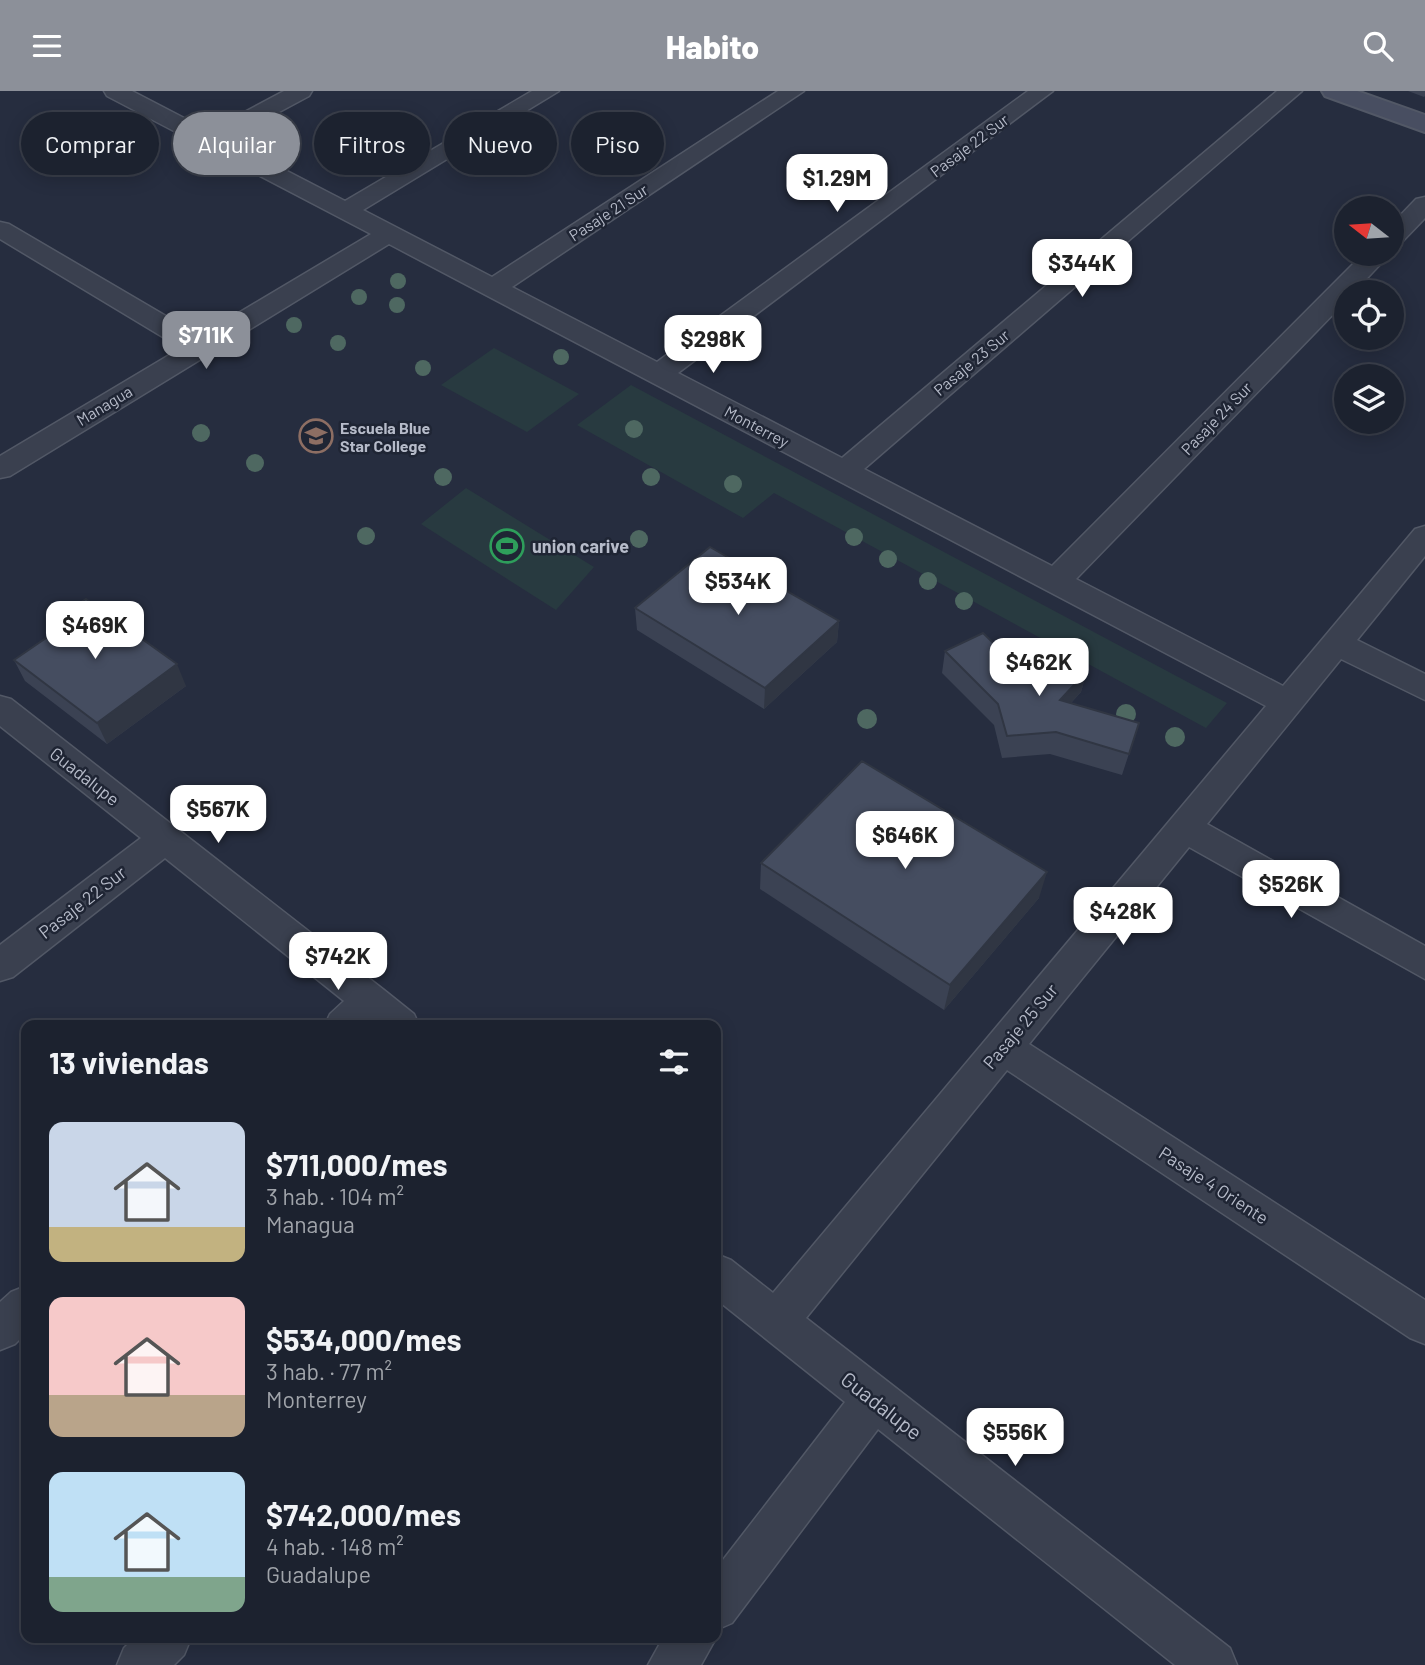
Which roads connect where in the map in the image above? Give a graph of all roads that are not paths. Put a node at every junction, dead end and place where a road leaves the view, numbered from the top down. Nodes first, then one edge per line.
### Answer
1 (115, 91) edge
2 (301, 91) edge
3 (548, 91) edge
4 (793, 91) edge
5 (1042, 91) edge
6 (1291, 91) edge
7 (1334, 91) edge
8 (262, 112) edge
9 (173, 121) edge
10 (1425, 124) edge
11 (276, 175) edge
12 (1425, 204) edge
13 (345, 211) junction
14 (1404, 226) edge
15 (0, 229) edge
16 (389, 233) junction
17 (1365, 266) edge
18 (493, 288) junction
19 (199, 347) junction
20 (659, 375) junction
21 (0, 469) edge
22 (844, 471) junction
23 (1425, 536) edge
24 (1056, 582) junction
25 (1336, 643) junction
26 (1425, 688) edge
27 (1287, 702) junction
28 (0, 708) edge
29 (1184, 828) junction
30 (165, 838) junction
31 (1425, 964) edge
32 (0, 966) edge
33 (371, 1001) junction
34 (349, 1020) edge
35 (395, 1020) edge
36 (1003, 1047) junction
37 (721, 1278) edge
38 (21, 1310) edge
39 (776, 1322) junction
40 (1425, 1324) edge
41 (0, 1329) edge
42 (874, 1399) junction
43 (721, 1600) edge
44 (162, 1643) edge
45 (688, 1643) edge
46 (1203, 1662) edge
47 (141, 1665) edge
48 (671, 1665) edge

1 - 9 street, Monterrey
2 - 8 street
3 - 13 street
4 - 18 street, Pasaje 21 Sur
5 - 20 street, Pasaje 22 Sur
6 - 22 street, Pasaje 23 Sur
7 - 10 street
11 - 13 street, Monterrey
12 - 14 street
13 - 16 street, Monterrey
15 - 19 street
16 - 18 street, Monterrey
16 - 19 street, Managua
17 - 24 street, Pasaje 24 Sur
18 - 20 street, Monterrey
19 - 21 street, Managua
20 - 22 street, Monterrey
22 - 24 street, Monterrey
23 - 25 street, Pasaje 25 Sur
24 - 27 street, Monterrey
25 - 26 street
25 - 27 street, Pasaje 25 Sur
27 - 29 street, Pasaje 25 Sur
28 - 30 street, Guadalupe
29 - 31 street
29 - 36 street, Pasaje 25 Sur
30 - 32 street, Pasaje 22 Sur
30 - 33 street, Guadalupe
33 - 34 street
33 - 35 street, Guadalupe
36 - 39 street, Pasaje 25 Sur
36 - 40 street, Pasaje 4 Oriente
37 - 39 street, Guadalupe
38 - 41 street
39 - 42 street, Guadalupe
42 - 43 street
42 - 46 street, Guadalupe
44 - 47 street
45 - 48 street

